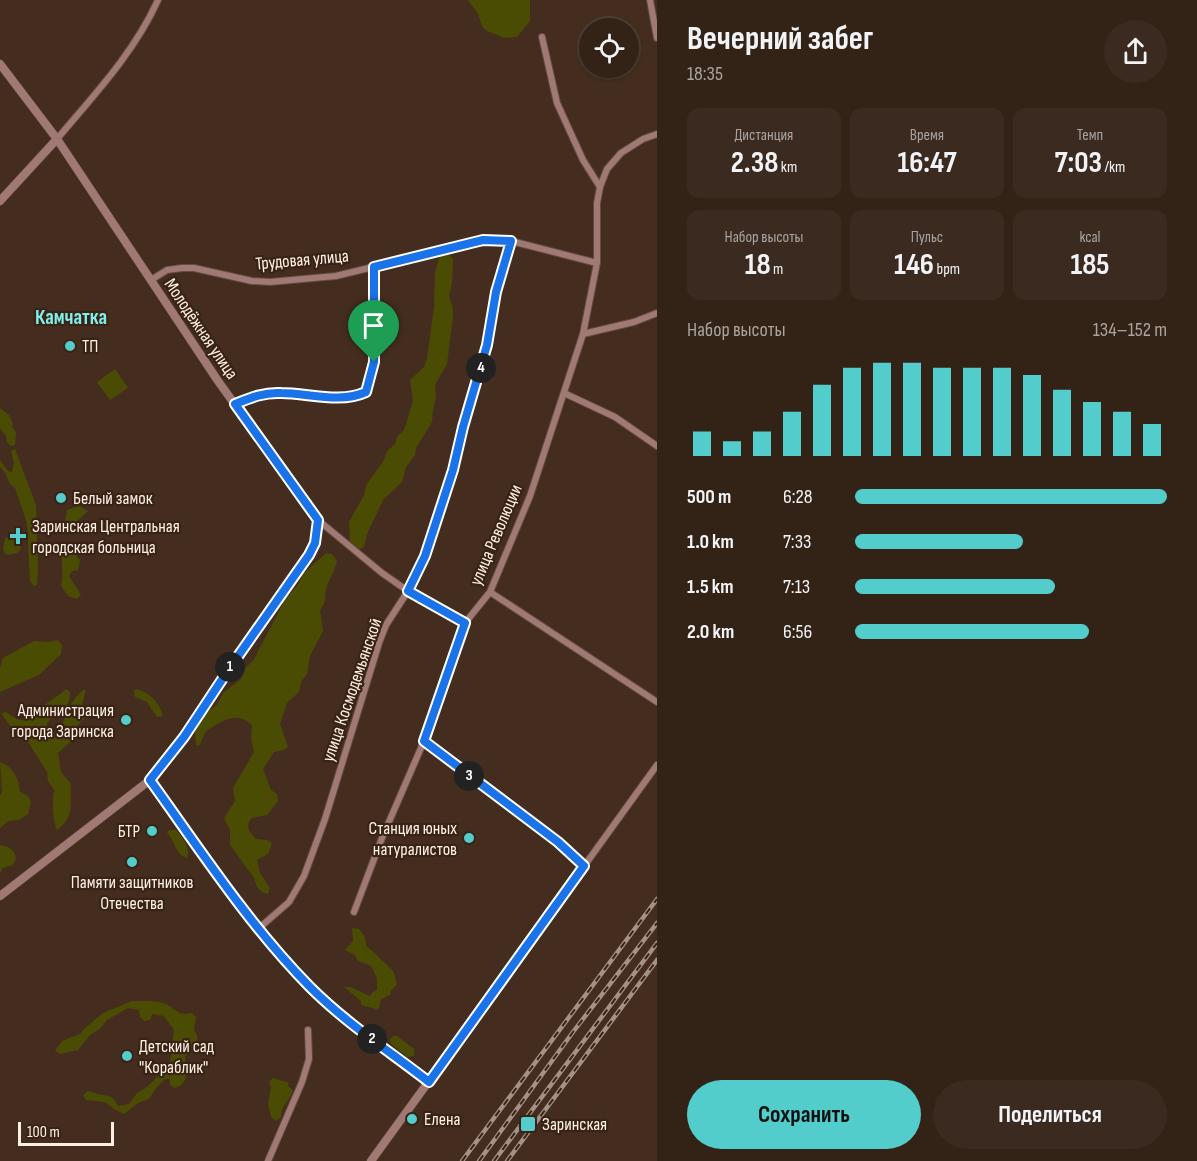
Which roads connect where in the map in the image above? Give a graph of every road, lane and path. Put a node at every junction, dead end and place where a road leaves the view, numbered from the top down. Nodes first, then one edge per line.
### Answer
1 (158, 0) edge
2 (650, 0) edge
3 (542, 37) dead end
4 (657, 38) edge
5 (0, 64) edge
6 (657, 134) edge
7 (57, 139) junction
8 (600, 187) junction
9 (0, 201) edge
10 (511, 241) junction
11 (597, 263) junction
12 (374, 267) junction
13 (151, 280) junction
14 (657, 313) edge
15 (583, 334) junction
16 (564, 393) junction
17 (235, 404) junction
18 (657, 446) edge
19 (318, 520) junction
20 (408, 591) junction
21 (490, 592) junction
22 (465, 623) junction
23 (657, 702) edge
24 (424, 741) junction
25 (657, 765) edge
26 (150, 780) junction
27 (584, 866) junction
28 (0, 896) edge
29 (354, 912) dead end
30 (258, 929) junction
31 (308, 1030) dead end
32 (429, 1082) junction
33 (268, 1161) edge
34 (372, 1161) edge

1 - 7 street
2 - 4 street
3 - 8 street
5 - 7 street, Молодёжная улица
6 - 8 street, улица Революции
7 - 9 street
7 - 13 street, Молодёжная улица
8 - 11 street, улица Революции
10 - 11 street, Трудовая улица
10 - 12 street, Трудовая улица
10 - 20 street, улица Космодемьянской
11 - 15 street, улица Революции
12 - 13 street, Трудовая улица
12 - 17 street
13 - 17 street, Молодёжная улица
14 - 15 street
15 - 16 street, улица Революции
16 - 18 street
16 - 21 street, улица Революции
17 - 19 street, Молодёжная улица
19 - 20 street, Молодёжная улица
19 - 26 street
20 - 22 street, Молодёжная улица
20 - 30 street, улица Космодемьянской
21 - 22 street, улица Революции
21 - 23 street
22 - 24 street, улица Революции
24 - 27 street
24 - 29 street, улица Революции
25 - 27 street
26 - 28 street
26 - 30 street
27 - 32 street
30 - 32 street
31 - 33 street
32 - 34 street

